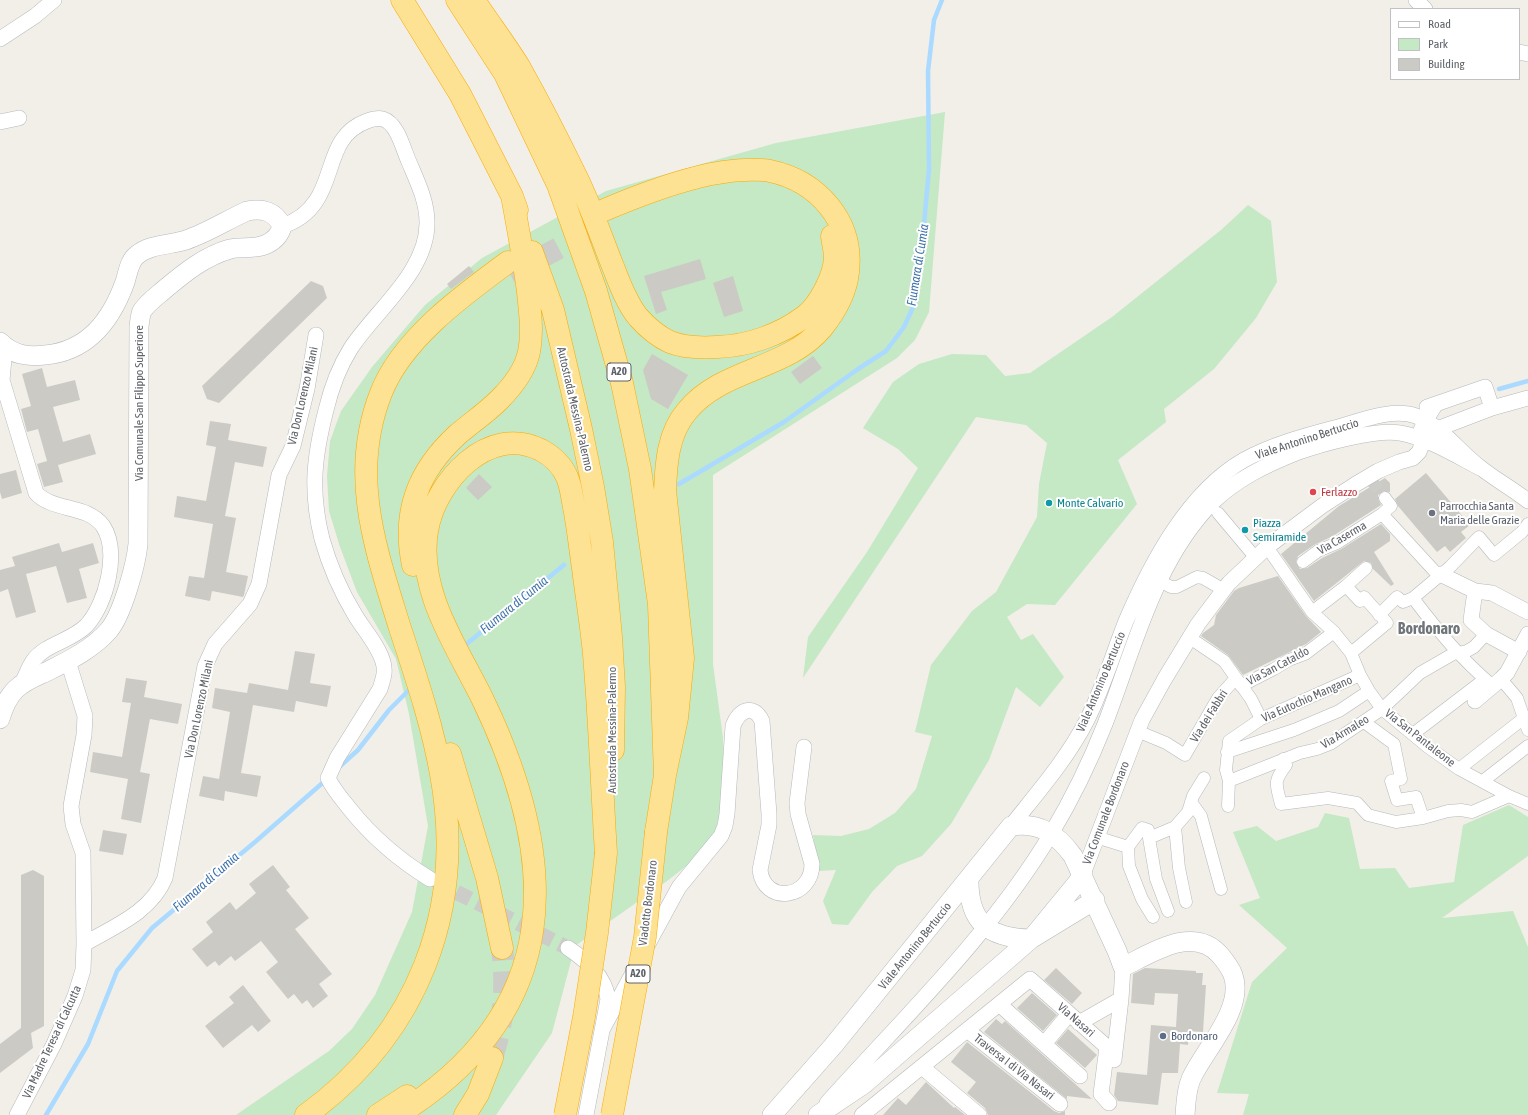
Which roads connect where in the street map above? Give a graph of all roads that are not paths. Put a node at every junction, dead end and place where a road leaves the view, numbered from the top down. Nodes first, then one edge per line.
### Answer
1 (54, 0) edge
2 (402, 0) edge
3 (458, 0) edge
4 (474, 0) edge
5 (1416, 0) edge
6 (1424, 8) edge
7 (0, 39) edge
8 (19, 118) dead end
9 (0, 122) edge
10 (512, 196) junction
11 (282, 226) junction
12 (316, 335) dead end
13 (3, 345) edge
14 (1528, 398) edge
15 (1436, 404) junction
16 (1492, 408) junction
17 (1405, 413) junction
18 (1431, 425) junction
19 (1421, 439) junction
20 (1480, 468) junction
21 (1385, 498) tunnel mouth
22 (1528, 501) edge
23 (1218, 513) dead end
24 (1382, 514) junction
25 (1528, 524) edge
26 (1267, 547) junction
27 (1255, 557) junction
28 (1303, 562) dead end
29 (1366, 568) dead end
30 (1439, 575) junction
31 (1160, 581) junction
32 (1346, 586) junction
33 (1224, 590) junction
34 (1475, 591) junction
35 (1413, 598) junction
36 (1312, 612) junction
37 (1528, 612) edge
38 (1379, 615) junction
39 (1334, 632) junction
40 (1486, 634) junction
41 (1528, 634) edge
42 (1190, 638) junction
43 (1456, 652) junction
44 (1518, 652) junction
45 (1351, 653) junction
46 (68, 661) junction
47 (1360, 675) junction
48 (1238, 682) junction
49 (1493, 682) junction
50 (22, 683) junction
51 (1370, 691) junction
52 (1475, 700) dead end
53 (1382, 709) junction
54 (1, 712) edge
55 (1524, 718) junction
56 (1261, 719) junction
57 (1364, 722) junction
58 (1528, 730) edge
59 (1137, 731) junction
60 (1412, 734) junction
61 (1528, 746) edge
62 (804, 747) dead end
63 (1227, 752) junction
64 (1283, 759) junction
65 (1459, 769) junction
66 (665, 775) junction
67 (1204, 778) dead end
68 (1229, 781) junction
69 (1483, 781) junction
70 (1509, 796) junction
71 (1191, 802) junction
72 (1528, 804) edge
73 (1228, 806) dead end
74 (1423, 818) junction
75 (1011, 826) junction
76 (1175, 827) junction
77 (1051, 833) junction
78 (1096, 837) junction
79 (1149, 838) junction
80 (1128, 847) junction
81 (606, 853) junction
82 (1083, 874) junction
83 (970, 878) junction
84 (430, 879) tunnel mouth
85 (1221, 889) dead end
86 (1095, 900) junction
87 (1186, 902) dead end
88 (1168, 911) dead end
89 (1153, 916) dead end
90 (985, 927) junction
91 (1031, 939) junction
92 (84, 944) junction
93 (502, 948) tunnel mouth
94 (568, 948) tunnel mouth
95 (1122, 967) junction
96 (1121, 999) junction
97 (999, 1004) junction
98 (1074, 1019) junction
99 (602, 1030) junction
100 (967, 1030) junction
101 (1044, 1044) junction
102 (492, 1058) tunnel mouth
103 (922, 1067) junction
104 (1080, 1076) dead end
105 (1060, 1104) dead end
106 (1108, 1109) edge
107 (869, 1113) edge
108 (17, 1115) edge
109 (306, 1115) edge
110 (378, 1115) edge
111 (397, 1115) edge
112 (465, 1115) edge
113 (564, 1115) edge
114 (586, 1115) edge
115 (612, 1115) edge
116 (772, 1115) edge
117 (817, 1115) edge
118 (979, 1115) edge
119 (1185, 1115) edge

1 - 7 street
2 - 10 highway, Autostrada Messina-Palermo
3 - 66 highway, A20
4 - 66 highway
5 - 6 street
8 - 9 street
10 - 81 highway, Autostrada Messina-Palermo
10 - 110 highway
11 - 13 street
11 - 46 street, Via Comunale San Filippo Superiore
11 - 84 street
12 - 92 street, Via Don Lorenzo Milani
13 - 50 street
14 - 16 street
15 - 16 street
15 - 17 street
15 - 18 street
16 - 18 street
17 - 18 street, Viale Antonino Bertuccio
17 - 75 street, Viale Antonino Bertuccio
18 - 19 street
18 - 20 street, Viale Antonino Bertuccio
19 - 20 street, Viale Antonino Bertuccio
19 - 26 street, Via Comunale Bordonaro
19 - 31 street, Viale Antonino Bertuccio
20 - 22 street
21 - 24 street
23 - 27 street
24 - 28 street, Via Caserma
24 - 30 street
25 - 30 street
26 - 27 street, Via Comunale Bordonaro
26 - 36 street, Via San Pantaleone
27 - 33 street, Via Comunale Bordonaro
29 - 32 street
30 - 34 street
30 - 35 street
31 - 33 street
31 - 77 street, Viale Antonino Bertuccio
32 - 36 street
32 - 38 street
33 - 42 street, Via Comunale Bordonaro
34 - 37 street
34 - 40 street
35 - 38 street
35 - 43 street
36 - 39 street, Via San Pantaleone
38 - 45 street
39 - 45 street, Via San Pantaleone
39 - 48 street, Via San Cataldo
40 - 43 street, Via Armaleo
40 - 44 street
41 - 44 street
42 - 48 street
42 - 59 street, Via Comunale Bordonaro
43 - 49 street
43 - 53 street, Via Armaleo
44 - 49 street
45 - 47 street, Via San Pantaleone
46 - 50 street, Via Comunale San Filippo Superiore
46 - 92 street, Via Madre Teresa di Calcutta
47 - 51 street, Via San Pantaleone
47 - 56 street, Via Eutochio Mangano
48 - 56 street
48 - 59 street, Via dei Fabbri
49 - 52 street
49 - 55 street
49 - 60 street
50 - 54 street, Via Comunale San Filippo Superiore
51 - 53 street, Via San Pantaleone
51 - 63 street
53 - 57 street, Via Armaleo
53 - 60 street, Via San Pantaleone
55 - 58 street
55 - 65 street
56 - 63 street, Via Eutochio Mangano
57 - 64 street, Via Armaleo
57 - 74 street
59 - 78 street, Via Comunale Bordonaro
60 - 65 street, Via San Pantaleone
61 - 69 street
62 - 99 street
63 - 68 street, Via Eutochio Mangano
64 - 68 street, Via Armaleo
64 - 74 street
65 - 69 street, Via San Pantaleone
66 - 115 highway, Viadotto Bordonaro / A20, bridge
67 - 71 street
68 - 73 street, Via Eutochio Mangano
69 - 70 street, Via San Pantaleone
70 - 72 street, Via San Pantaleone
70 - 74 street
71 - 76 street
71 - 85 street
75 - 77 street
75 - 83 street, Viale Antonino Bertuccio
76 - 79 street
76 - 87 street
77 - 82 street
77 - 90 street, Viale Antonino Bertuccio
78 - 80 street
78 - 82 street, Via Comunale Bordonaro
79 - 80 street
79 - 88 street
80 - 89 street
81 - 111 highway
81 - 113 highway, bridge
82 - 86 street, Via Comunale Bordonaro
82 - 91 street
83 - 90 street
83 - 116 street, Viale Antonino Bertuccio
86 - 91 street
86 - 95 street, Via Comunale Bordonaro
90 - 91 street
90 - 117 street, Viale Antonino Bertuccio
91 - 117 street
92 - 108 street, Via Madre Teresa di Calcutta
93 - 109 highway
94 - 99 street
95 - 96 street, Via Comunale Bordonaro
95 - 119 street
96 - 98 street
96 - 106 street, Via Comunale Bordonaro
97 - 98 street, Via Nasari
97 - 100 street, Via Nasari
97 - 101 street
98 - 101 street
98 - 106 street, Via Nasari
99 - 114 street
100 - 103 street, Via Nasari
100 - 105 street, Traversa I di Via Nasari
101 - 104 street
102 - 112 highway
103 - 107 street, Via Nasari
103 - 118 street

